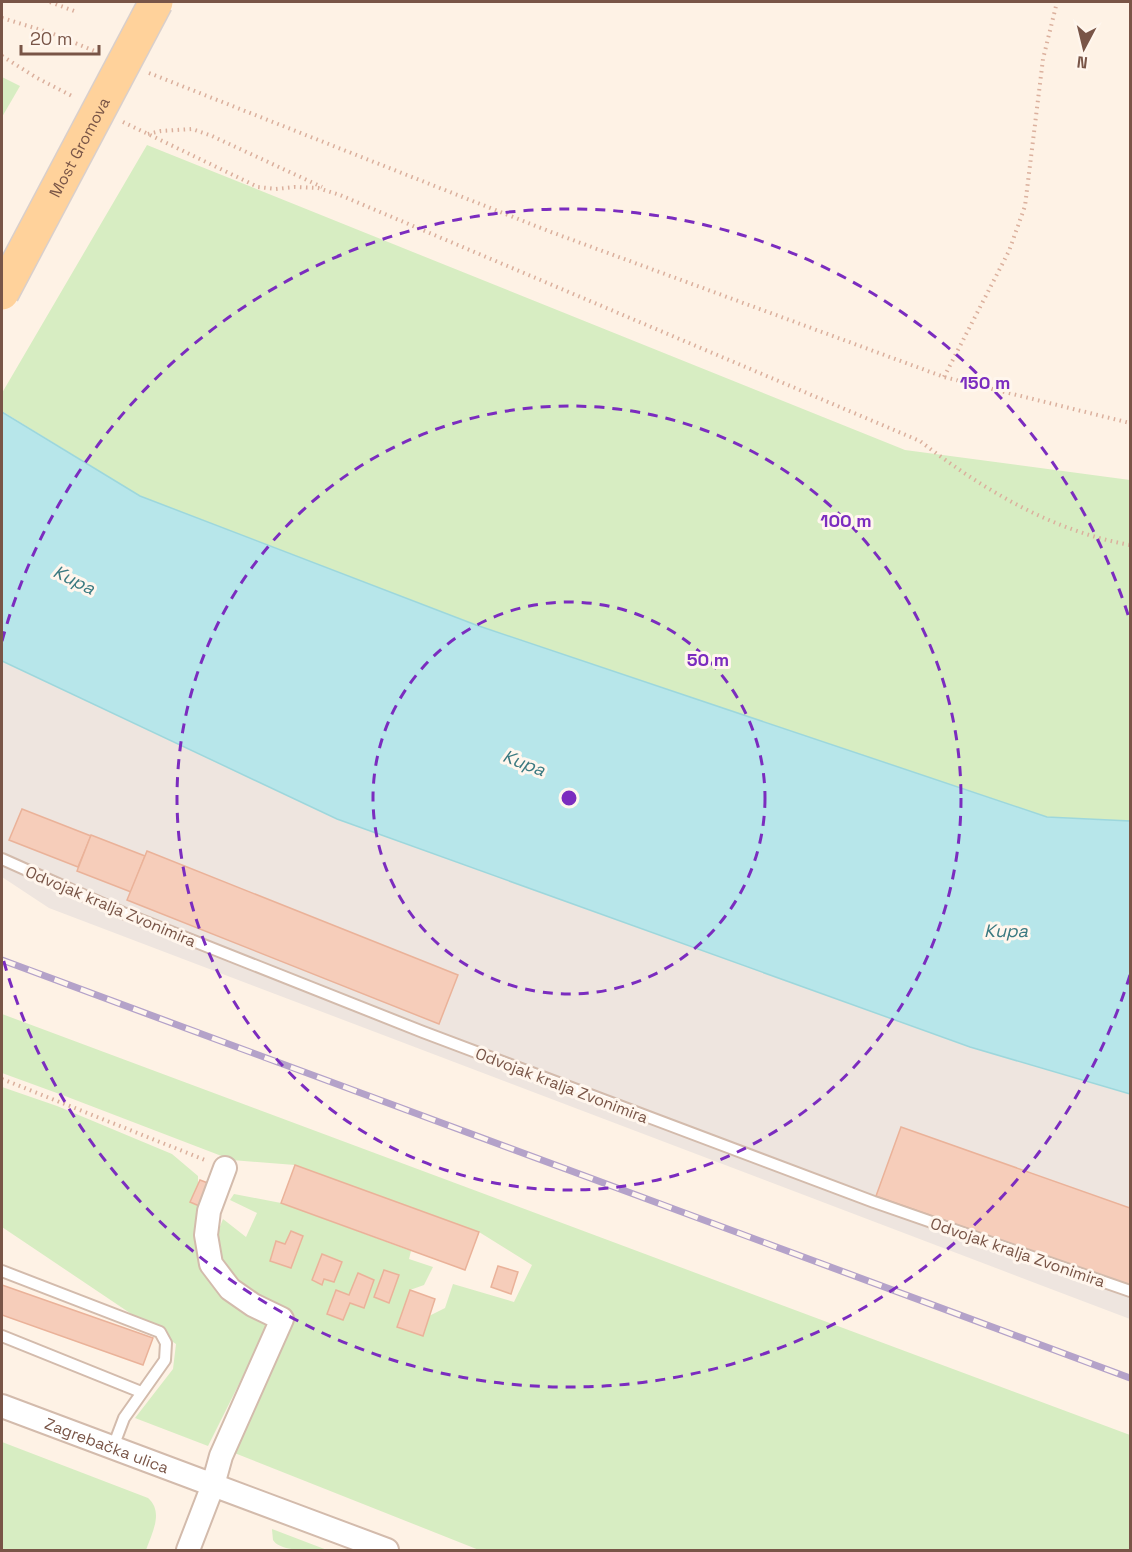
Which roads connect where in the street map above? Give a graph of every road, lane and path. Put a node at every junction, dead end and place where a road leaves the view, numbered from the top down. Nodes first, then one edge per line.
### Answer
1 (50, 2) edge
2 (156, 2) edge
3 (1057, 2) edge
4 (77, 12) dead end
5 (2, 18) edge
6 (102, 54) dead end
7 (2, 56) edge
8 (144, 71) dead end
9 (77, 99) dead end
10 (117, 119) dead end
11 (147, 135) junction
12 (340, 195) junction
13 (2, 293) edge
14 (944, 377) junction
15 (1131, 423) edge
16 (1131, 545) edge
17 (2, 859) edge
18 (2, 1079) edge
19 (225, 1168) joint
20 (2, 1271) edge
21 (1131, 1291) edge
22 (2, 1336) edge
23 (141, 1392) junction
24 (2, 1406) edge
25 (113, 1448) junction
26 (213, 1485) junction
27 (188, 1551) edge
28 (387, 1551) edge

1 - 4 path
2 - 13 main road, Most Gromova, bridge
3 - 14 path
5 - 6 path
7 - 9 path
8 - 14 path
10 - 11 path
11 - 12 path
11 - 12 path
12 - 16 path
14 - 15 path
17 - 21 lane, Odvojak kralja Zvonimira
18 - 19 path
19 - 26 street
20 - 23 lane
22 - 23 lane
23 - 25 lane
24 - 25 street, Zagrebačka ulica
25 - 26 street, Zagrebačka ulica
26 - 27 street
26 - 28 street, Zagrebačka ulica

